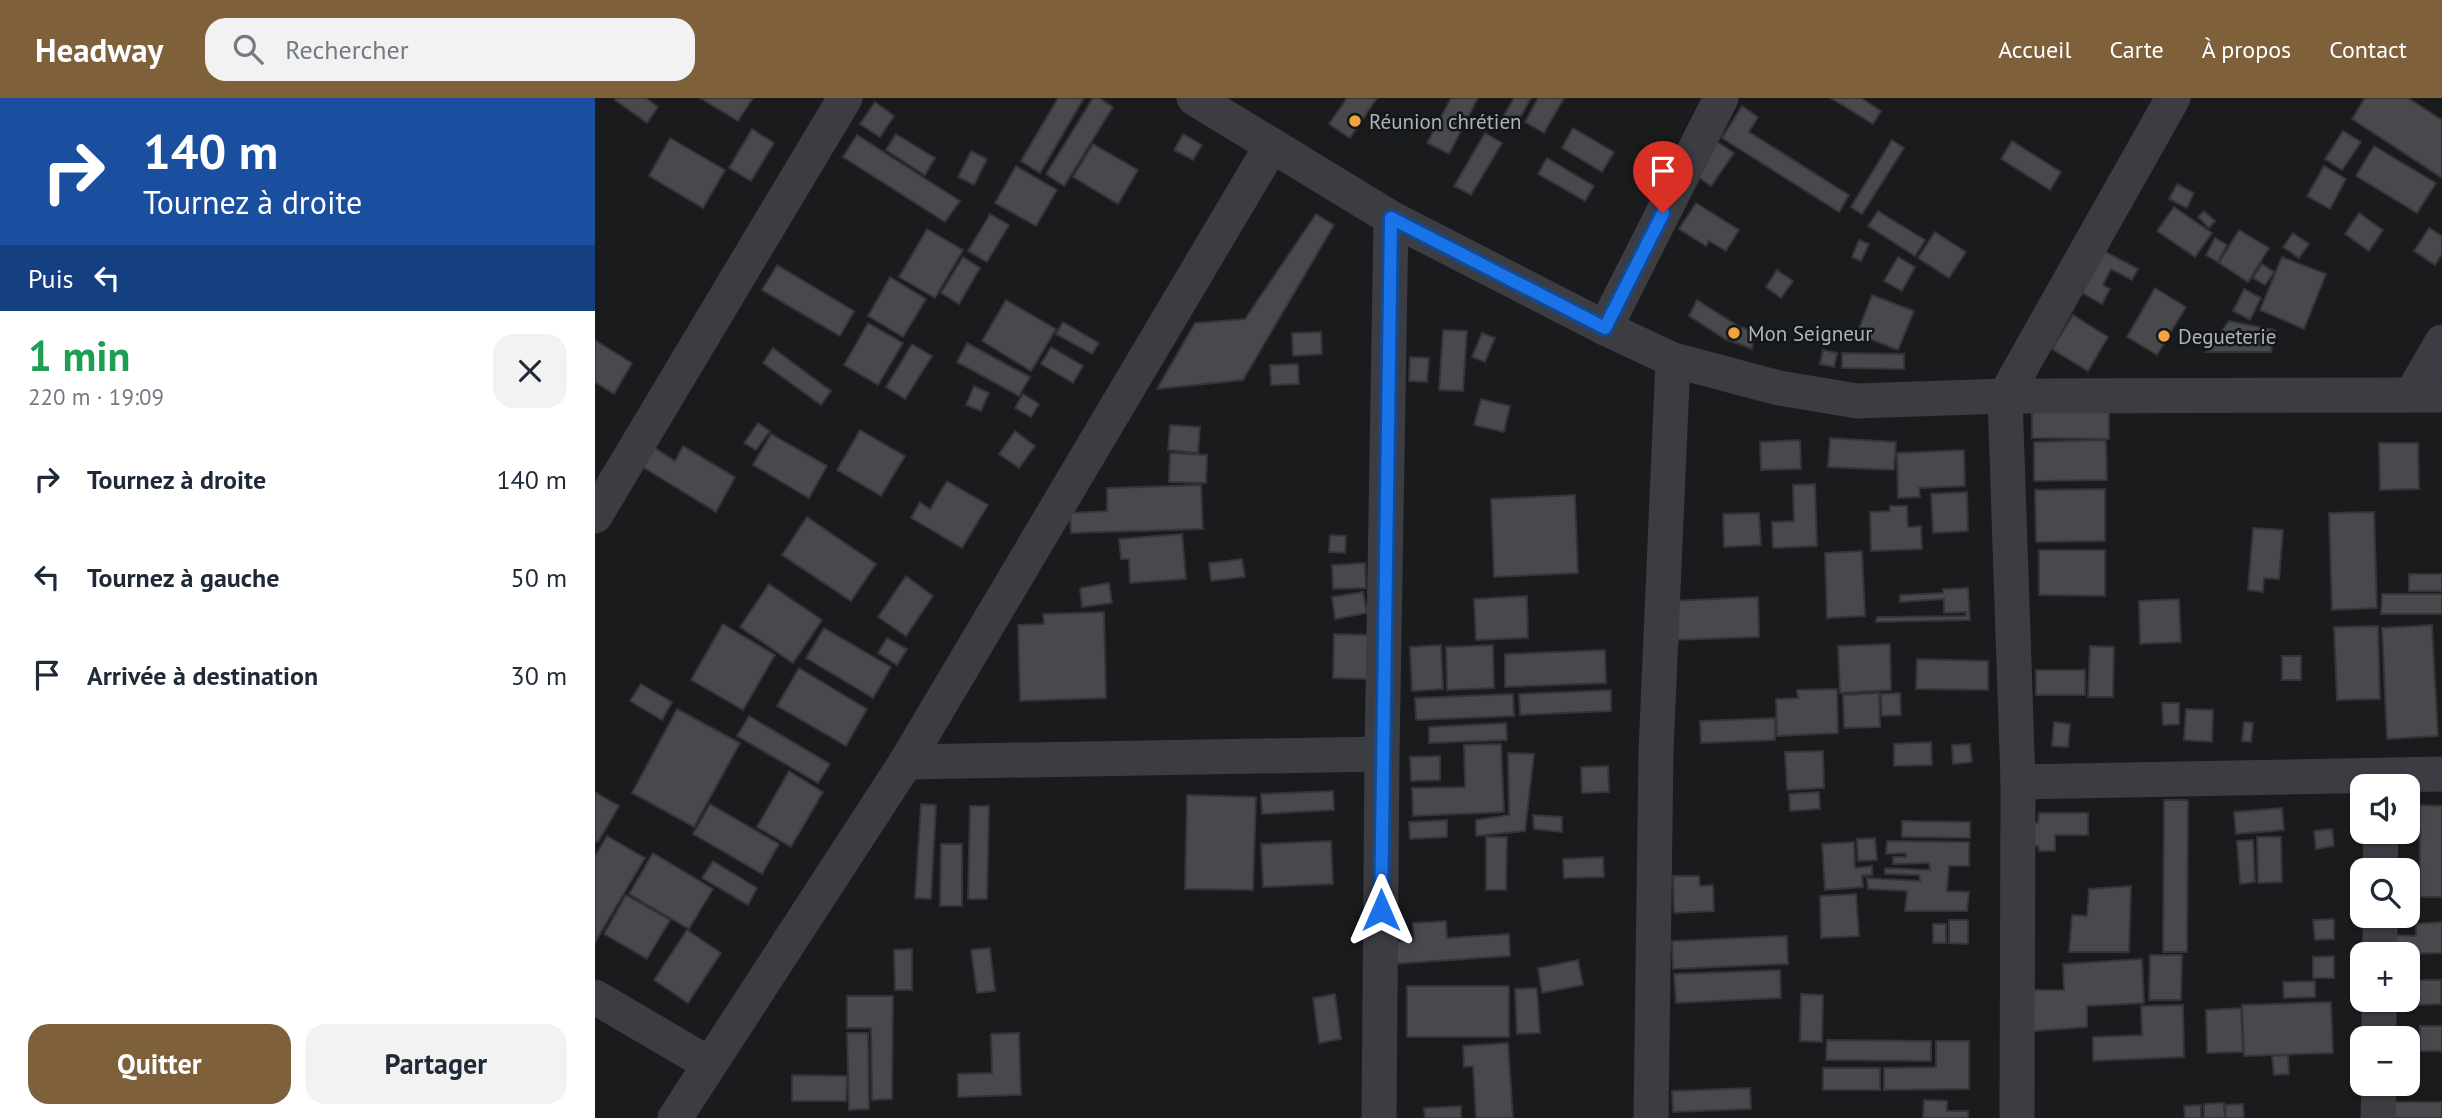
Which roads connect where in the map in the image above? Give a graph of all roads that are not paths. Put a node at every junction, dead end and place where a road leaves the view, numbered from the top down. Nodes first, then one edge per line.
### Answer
1 (845, 98) edge
2 (1194, 98) edge
3 (1721, 98) edge
4 (2173, 98) edge
5 (1272, 145) junction
6 (1391, 218) junction
7 (1605, 328) junction
8 (2442, 342) edge
9 (1673, 360) junction
10 (2427, 394) edge
11 (2005, 396) junction
12 (595, 516) edge
13 (1382, 754) junction
14 (906, 762) junction
15 (2442, 774) edge
16 (2420, 776) edge
17 (2350, 780) edge
18 (2018, 782) junction
19 (595, 997) edge
20 (709, 1064) junction
21 (2379, 1096) edge
22 (675, 1118) edge
23 (1379, 1118) edge
24 (1651, 1118) edge
25 (2017, 1118) edge
26 (2378, 1118) edge

1 - 12 street
2 - 5 street
3 - 7 street
4 - 11 street
5 - 6 street
5 - 14 street
6 - 7 street
6 - 13 street
7 - 9 street
8 - 10 street
9 - 11 street
9 - 24 street
10 - 11 street
11 - 18 street
13 - 14 street
13 - 23 street
14 - 20 street
15 - 16 street
17 - 18 street
18 - 25 street
19 - 20 street
20 - 22 street
21 - 26 street

